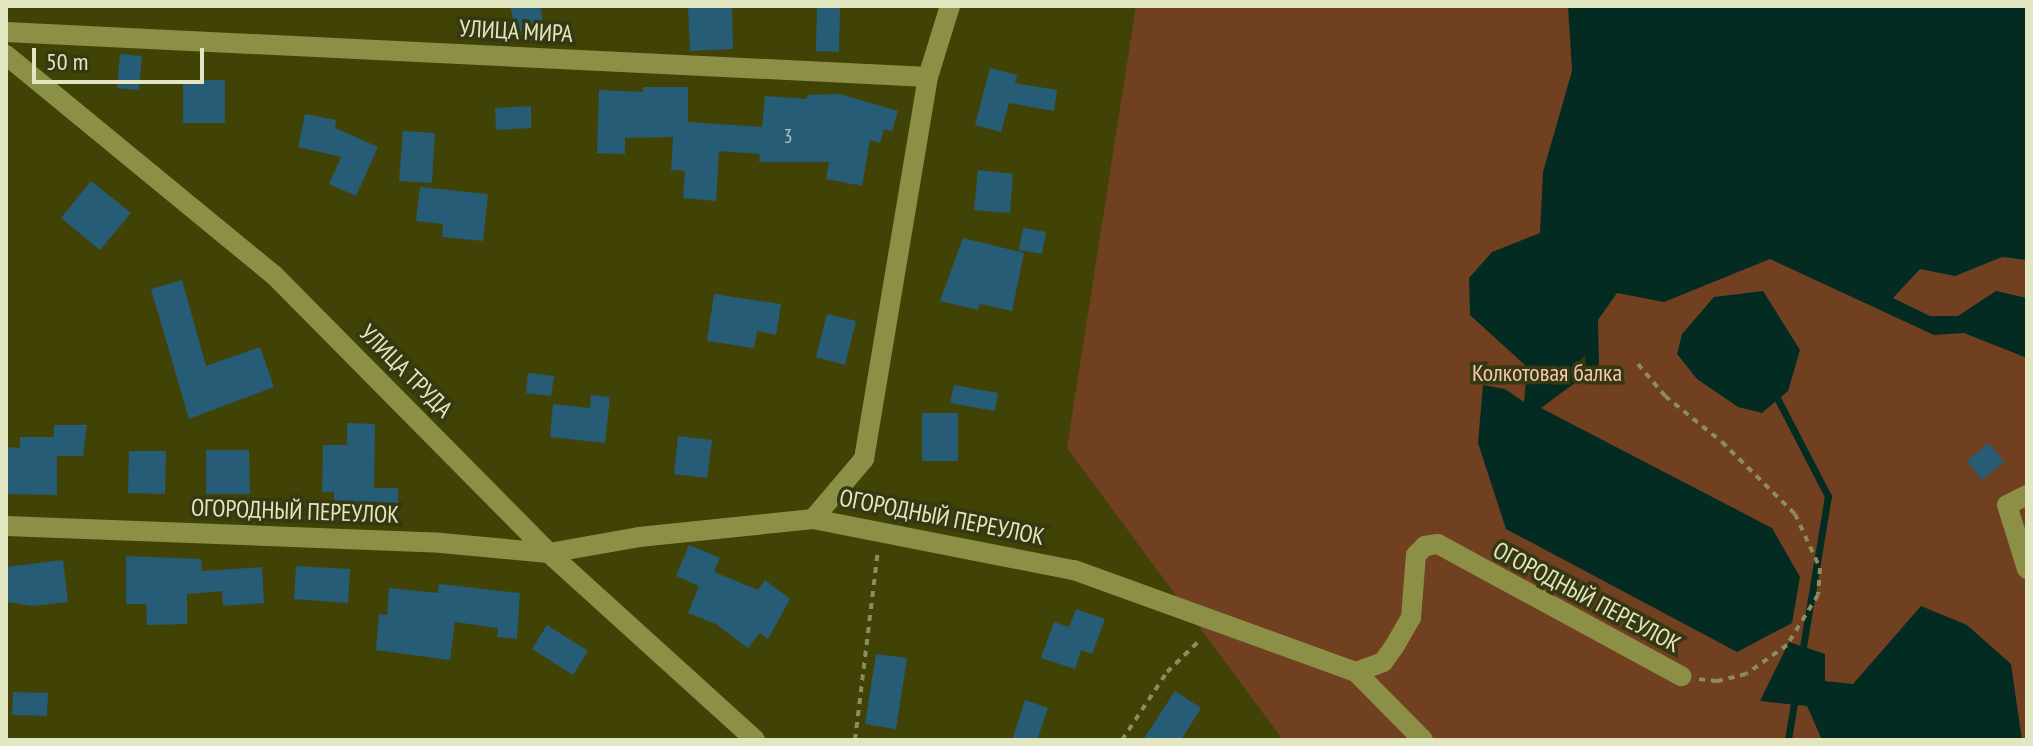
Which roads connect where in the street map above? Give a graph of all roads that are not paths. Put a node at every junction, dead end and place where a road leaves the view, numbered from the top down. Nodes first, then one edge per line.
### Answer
1 (950, 6) edge
2 (6, 32) edge
3 (6, 55) edge
4 (928, 77) junction
5 (2027, 495) edge
6 (813, 519) junction
7 (6, 526) edge
8 (549, 553) junction
9 (2027, 569) edge
10 (1356, 672) junction
11 (1681, 676) road end
12 (755, 740) edge
13 (1423, 740) edge

1 - 4 street
2 - 4 street, УЛИЦА МИРА
3 - 8 street, УЛИЦА ТРУДА
4 - 6 street
5 - 9 street
6 - 8 street, ОГОРОДНЫЙ ПЕРЕУЛОК
6 - 10 street, ОГОРОДНЫЙ ПЕРЕУЛОК
7 - 8 street, ОГОРОДНЫЙ ПЕРЕУЛОК
8 - 12 street, УЛИЦА ТРУДА
10 - 11 street, ОГОРОДНЫЙ ПЕРЕУЛОК
10 - 13 street

